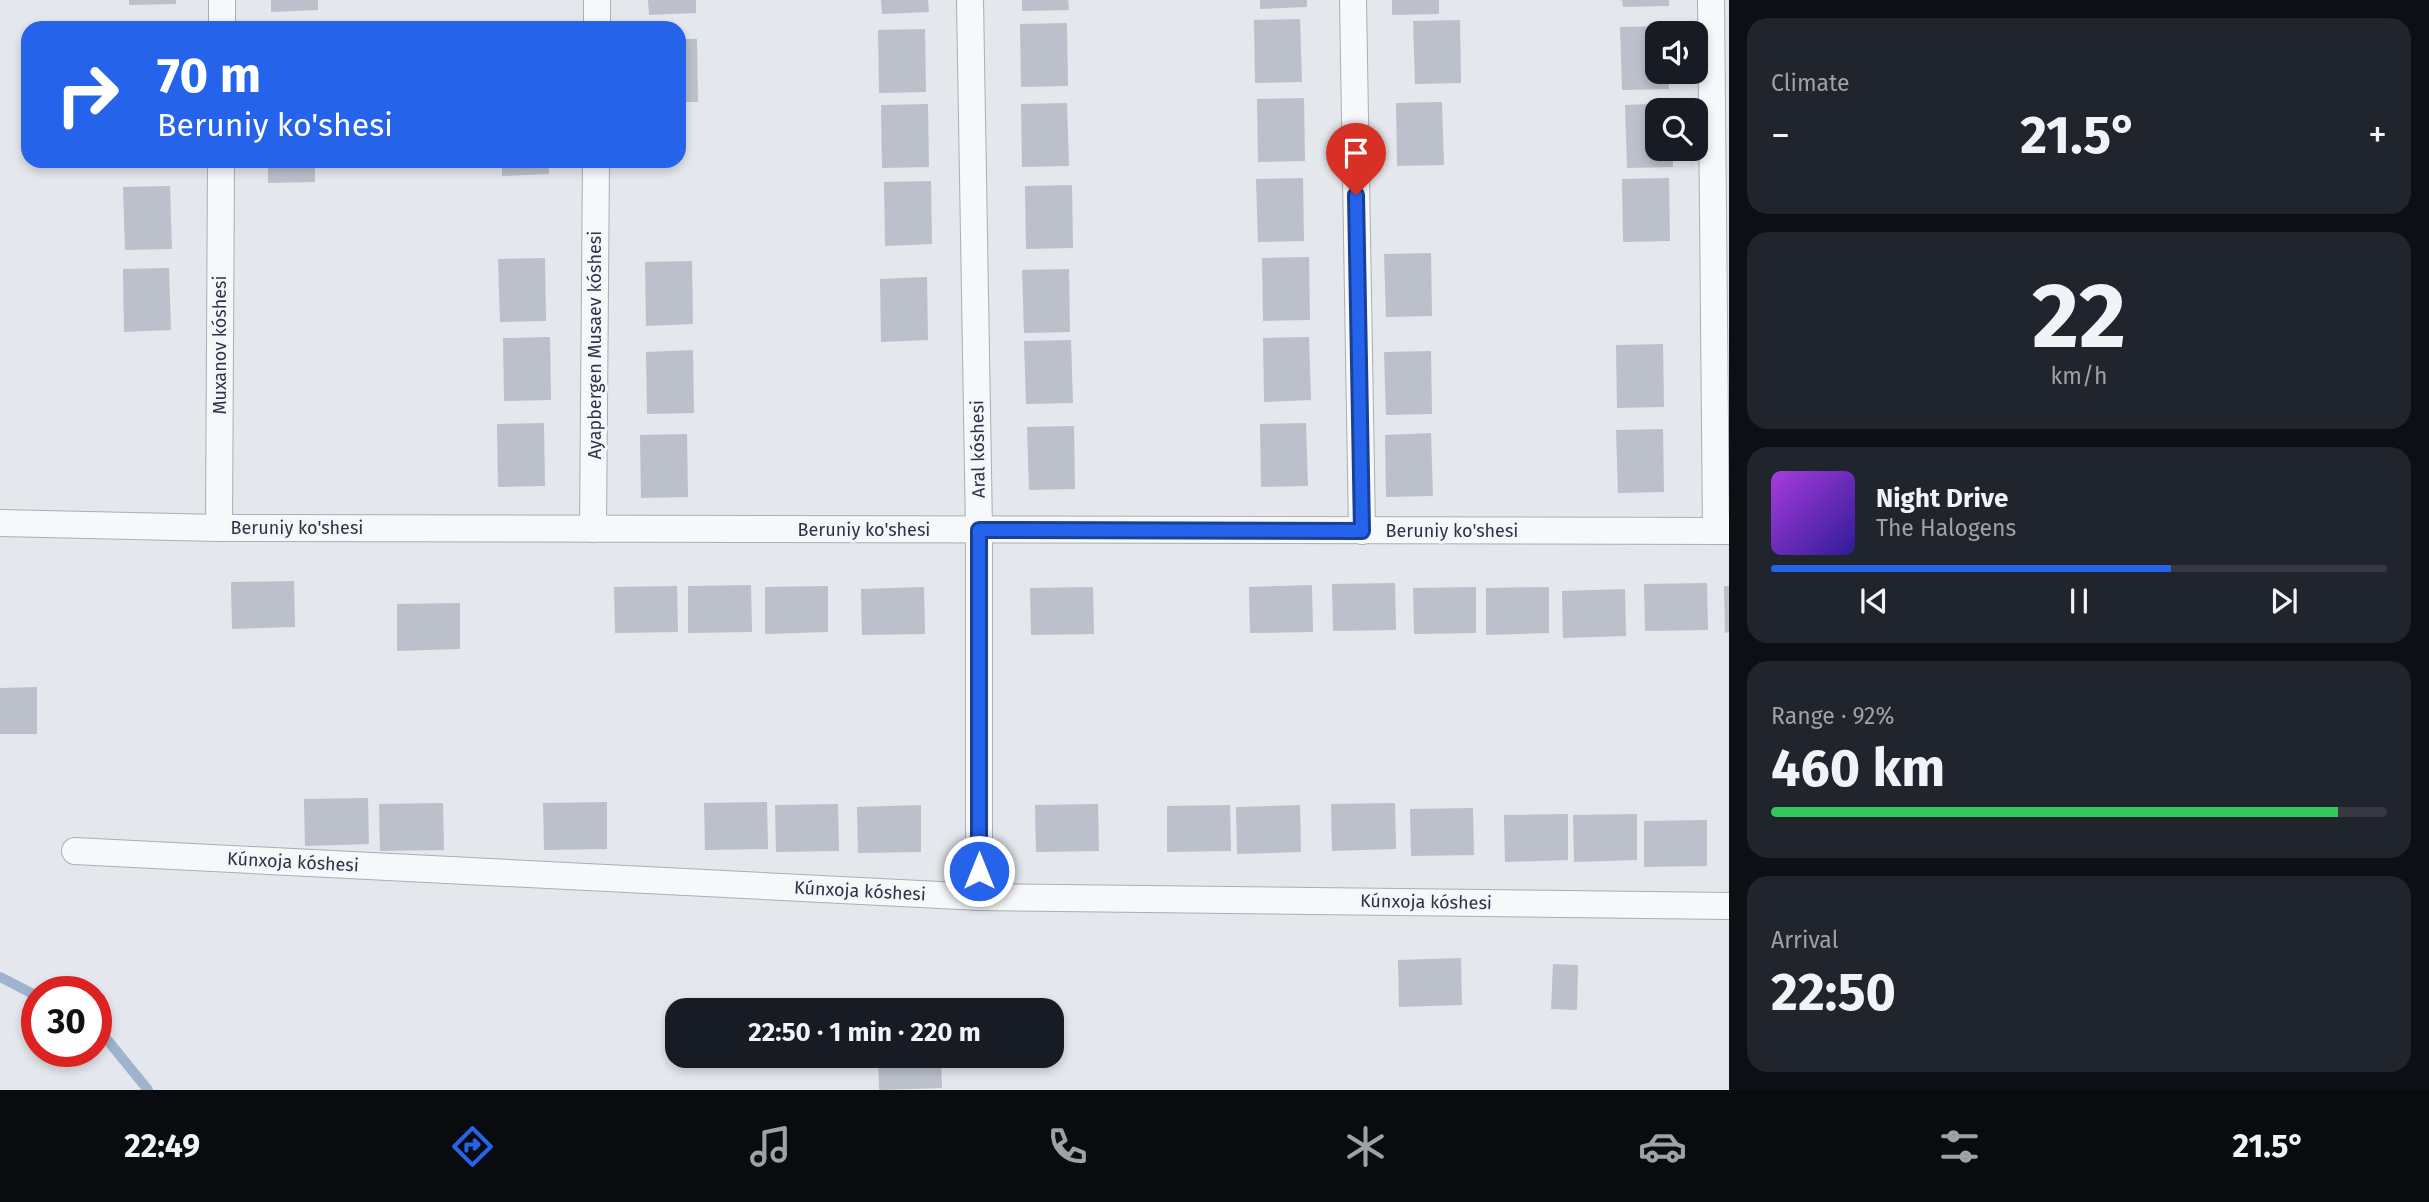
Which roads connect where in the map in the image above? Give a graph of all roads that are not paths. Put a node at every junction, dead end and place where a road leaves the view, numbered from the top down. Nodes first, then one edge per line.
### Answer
1 (222, 0) edge
2 (597, 0) edge
3 (970, 0) edge
4 (1353, 0) edge
5 (1711, 0) edge
6 (222, 21) edge
7 (597, 21) edge
8 (221, 168) edge
9 (596, 168) edge
10 (0, 523) edge
11 (219, 528) junction
12 (593, 529) junction
13 (979, 530) junction
14 (1362, 531) junction
15 (1722, 531) edge
16 (75, 850) dead end
17 (979, 897) junction
18 (1729, 905) edge

1 - 6 street
2 - 7 street
3 - 13 street, Aral kóshesi
4 - 14 street
5 - 15 street
8 - 11 street, Muxanov kóshesi
9 - 12 street, Ayapbergen Musaev kóshesi
10 - 11 street, Beruniy ko'shesi
11 - 12 street, Beruniy ko'shesi
12 - 13 street, Beruniy ko'shesi
13 - 14 street, Beruniy ko'shesi
13 - 17 street, Aral kóshesi
14 - 15 street, Beruniy ko'shesi
16 - 17 street, Kúnxoja kóshesi
17 - 18 street, Kúnxoja kóshesi

